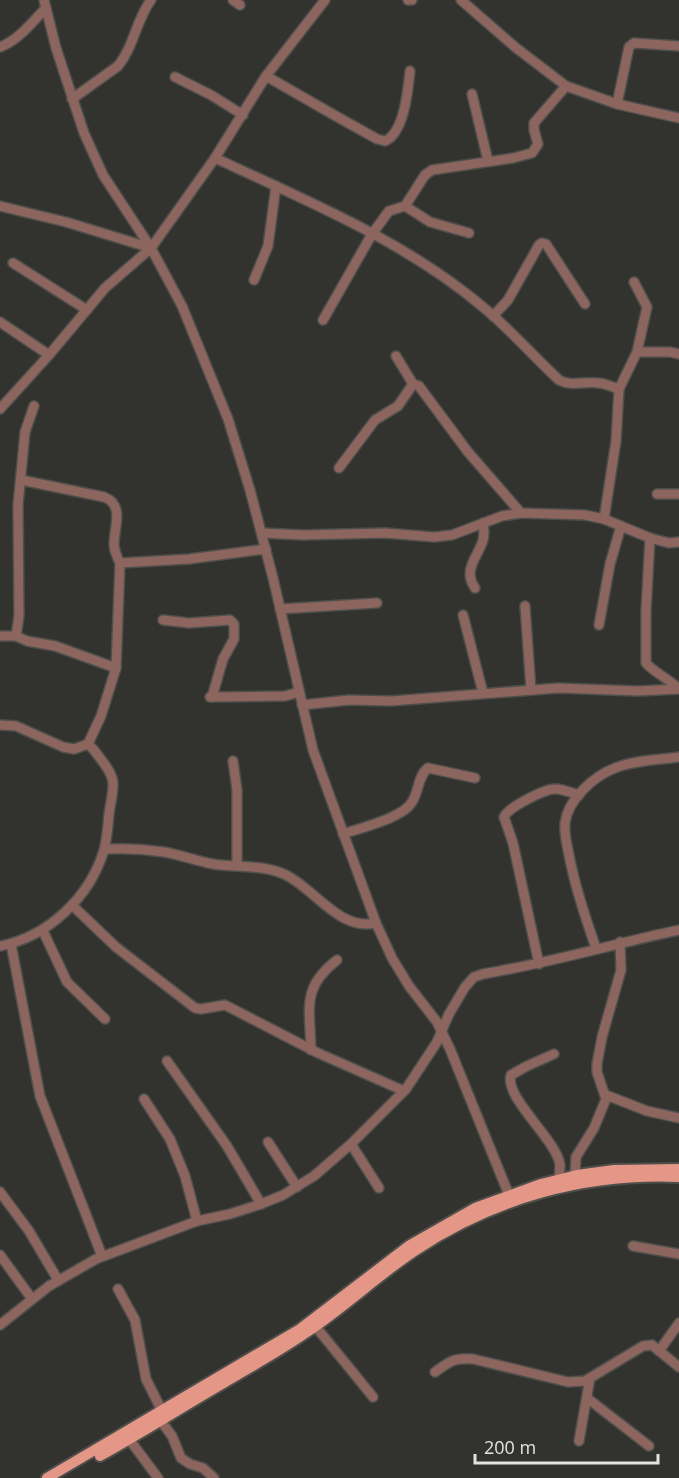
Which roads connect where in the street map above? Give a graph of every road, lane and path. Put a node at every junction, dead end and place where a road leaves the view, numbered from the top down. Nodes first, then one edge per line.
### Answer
1 (151, 0) edge
2 (325, 0) edge
3 (461, 0) edge
4 (45, 4) edge
5 (679, 46) edge
6 (0, 47) edge
7 (411, 71) dead end
8 (266, 76) junction
9 (175, 77) dead end
10 (566, 86) junction
11 (472, 94) dead end
12 (72, 99) junction
13 (617, 104) junction
14 (243, 116) junction
15 (679, 118) edge
16 (215, 158) junction
17 (488, 161) junction
18 (276, 186) junction
19 (0, 206) edge
20 (405, 206) junction
21 (469, 233) dead end
22 (372, 234) junction
23 (151, 248) junction
24 (13, 263) dead end
25 (254, 280) dead end
26 (634, 282) dead end
27 (585, 304) dead end
28 (87, 310) junction
29 (493, 316) junction
30 (323, 320) dead end
31 (0, 322) edge
32 (637, 352) junction
33 (679, 354) edge
34 (49, 356) junction
35 (396, 356) dead end
36 (413, 384) junction
37 (619, 389) junction
38 (34, 406) dead end
39 (0, 410) edge
40 (339, 468) dead end
41 (21, 480) junction
42 (657, 494) dead end
43 (679, 494) edge
44 (521, 513) junction
45 (604, 519) junction
46 (483, 523) junction
47 (621, 526) junction
48 (262, 532) junction
49 (650, 538) junction
50 (679, 542) edge
51 (266, 549) junction
52 (120, 563) junction
53 (475, 588) dead end
54 (377, 603) dead end
55 (525, 606) dead end
56 (280, 609) junction
57 (463, 615) dead end
58 (163, 620) dead end
59 (599, 625) dead end
60 (0, 636) edge
61 (16, 636) junction
62 (116, 668) junction
63 (679, 689) edge
64 (531, 690) junction
65 (299, 692) junction
66 (483, 693) junction
67 (302, 705) junction
68 (0, 725) edge
69 (88, 744) junction
70 (679, 757) edge
71 (233, 761) dead end
72 (475, 778) dead end
73 (579, 795) junction
74 (343, 834) junction
75 (105, 849) junction
76 (237, 865) junction
77 (72, 905) junction
78 (376, 923) junction
79 (679, 930) edge
80 (43, 931) junction
81 (620, 942) junction
82 (11, 944) junction
83 (0, 946) edge
84 (596, 948) junction
85 (337, 960) dead end
86 (539, 964) junction
87 (105, 1019) dead end
88 (441, 1030) junction
89 (311, 1050) junction
90 (554, 1054) dead end
91 (167, 1061) dead end
92 (404, 1091) junction
93 (606, 1095) junction
94 (144, 1099) dead end
95 (679, 1119) edge
96 (268, 1142) dead end
97 (351, 1144) junction
98 (679, 1169) edge
99 (575, 1176) junction
100 (679, 1177) edge
101 (559, 1180) junction
102 (297, 1187) junction
103 (379, 1188) dead end
104 (0, 1192) edge
105 (509, 1195) junction
106 (261, 1204) junction
107 (197, 1221) junction
108 (633, 1246) dead end
109 (679, 1254) edge
110 (0, 1255) edge
111 (102, 1256) junction
112 (58, 1280) junction
113 (118, 1289) dead end
114 (32, 1299) junction
115 (679, 1323) edge
116 (0, 1325) edge
117 (316, 1327) junction
118 (659, 1351) junction
119 (679, 1366) edge
120 (435, 1372) dead end
121 (590, 1378) junction
122 (374, 1397) dead end
123 (587, 1398) junction
124 (162, 1416) junction
125 (129, 1439) junction
126 (579, 1441) dead end
127 (650, 1446) dead end
128 (82, 1462) junction
129 (47, 1478) edge
130 (61, 1478) edge
131 (158, 1478) edge
132 (214, 1478) edge

1 - 12 street
2 - 8 street
3 - 10 street
4 - 6 street
4 - 12 street
5 - 13 street
7 - 8 street
8 - 14 street
9 - 14 street
10 - 13 street
10 - 17 street
11 - 17 street
12 - 23 street
13 - 15 street
14 - 16 street
16 - 18 street
16 - 23 street
17 - 20 street
18 - 22 street
18 - 25 street
19 - 23 street
20 - 21 street
20 - 22 street
22 - 29 street
22 - 30 street
23 - 28 street
23 - 48 street
24 - 28 street
26 - 32 street
27 - 29 street
28 - 34 street
29 - 37 street
31 - 34 street
32 - 33 street
32 - 37 street
34 - 39 street
35 - 36 street
36 - 40 street
36 - 44 street
37 - 45 street
38 - 41 street
41 - 52 street
41 - 61 street
42 - 43 street
44 - 45 street
44 - 46 street
45 - 47 street
46 - 48 street
46 - 53 street
47 - 49 street
47 - 59 street
48 - 51 street
49 - 50 street
49 - 63 street
51 - 52 street
51 - 56 street
52 - 62 street
54 - 56 street
55 - 64 street
56 - 65 street
57 - 66 street
58 - 65 street
60 - 61 street
61 - 62 street
62 - 69 street
63 - 64 street
64 - 66 street
65 - 67 street
66 - 67 street
67 - 74 street
68 - 69 street
69 - 75 street
70 - 73 street
71 - 76 street
72 - 74 street
73 - 84 street
73 - 86 street
74 - 78 street
75 - 76 street
75 - 77 street
76 - 78 street
77 - 80 street
77 - 89 street
78 - 88 street
79 - 81 street
80 - 82 street
80 - 87 street
81 - 84 street
81 - 93 street
82 - 83 street
82 - 111 street
84 - 86 street
85 - 89 street
86 - 88 street
88 - 92 street
88 - 105 street
89 - 92 street
90 - 101 street
91 - 106 street
92 - 97 street
93 - 95 street
93 - 99 street
94 - 107 street
96 - 102 street
97 - 102 street
97 - 103 street
98 - 99 main road
99 - 101 main road
100 - 117 main road
101 - 105 main road
102 - 106 street
104 - 112 street
105 - 124 main road
106 - 107 street
107 - 111 street
108 - 109 street
110 - 114 street
111 - 112 street
112 - 114 street
113 - 124 street
114 - 116 street
115 - 118 street
117 - 122 street
117 - 124 main road
118 - 119 street
118 - 121 street
120 - 121 street
121 - 123 street
123 - 126 street
123 - 127 street
124 - 125 main road
124 - 128 main road
124 - 132 street
125 - 128 main road
125 - 131 street
128 - 129 main road
128 - 130 main road

